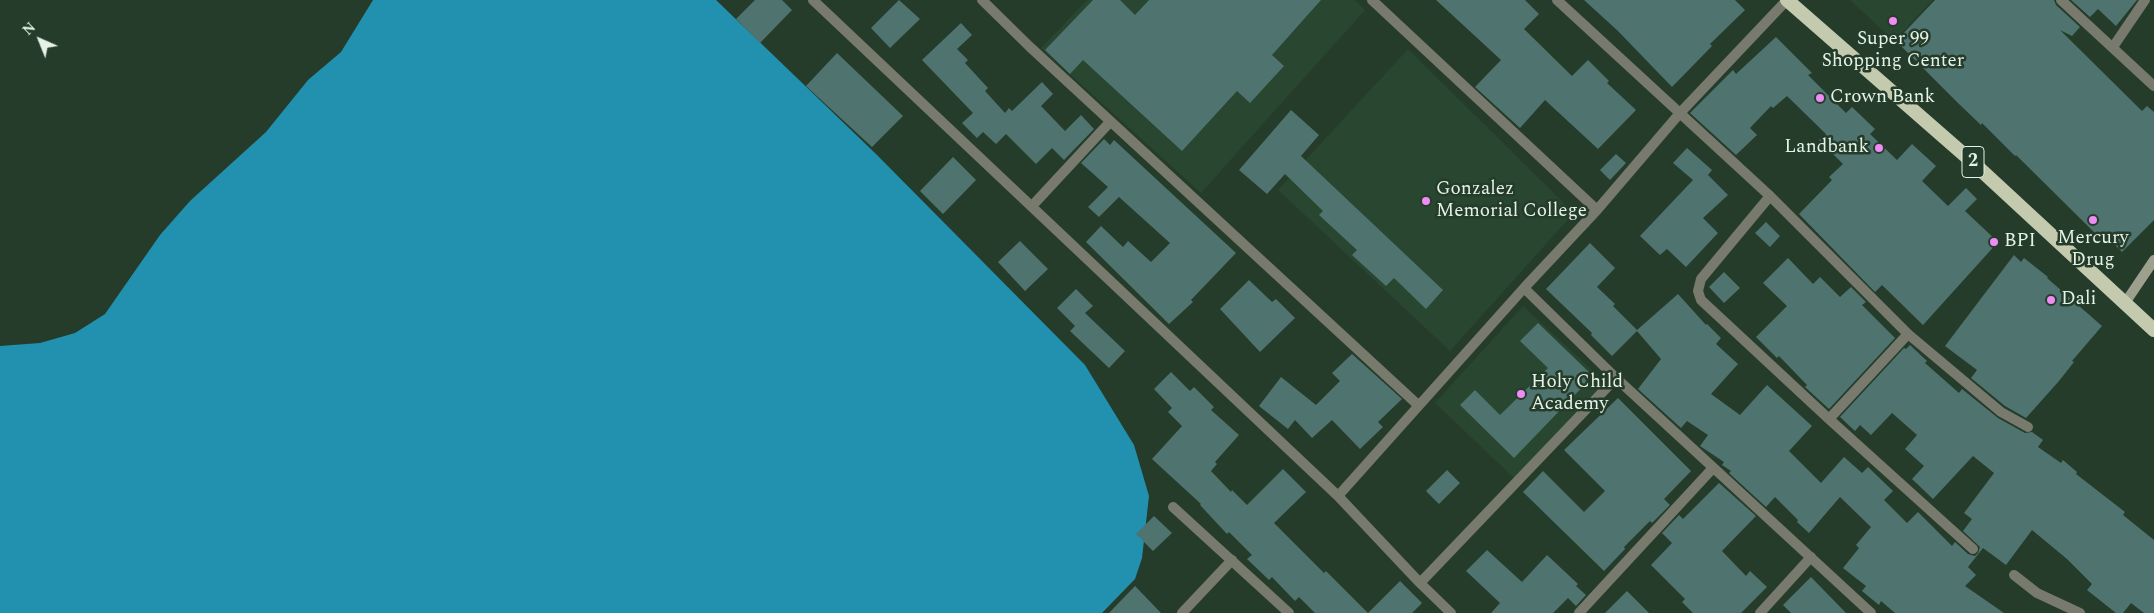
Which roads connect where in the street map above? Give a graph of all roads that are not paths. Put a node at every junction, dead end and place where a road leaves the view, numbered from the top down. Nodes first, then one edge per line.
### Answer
1 (813, 0) edge
2 (982, 0) edge
3 (1372, 0) edge
4 (1556, 0) edge
5 (1787, 0) edge
6 (2061, 0) edge
7 (2145, 0) edge
8 (2113, 47) junction
9 (2154, 86) edge
10 (1680, 113) junction
11 (1110, 122) junction
12 (1770, 196) junction
13 (1032, 206) junction
14 (1597, 210) junction
15 (2154, 260) edge
16 (1524, 288) junction
17 (2125, 303) junction
18 (2154, 330) edge
19 (1908, 334) junction
20 (1616, 378) junction
21 (1418, 405) junction
22 (1829, 419) junction
23 (2028, 427) dead end
24 (1713, 468) junction
25 (1338, 496) junction
26 (1173, 507) dead end
27 (1973, 549) dead end
28 (1811, 557) junction
29 (1232, 560) junction
30 (2014, 575) dead end
31 (1420, 584) junction
32 (1182, 613) edge
33 (1289, 613) edge
34 (1451, 613) edge
35 (1579, 613) edge
36 (1760, 613) edge
37 (1870, 613) edge
38 (2080, 613) edge

1 - 13 street
2 - 11 street
3 - 14 street
4 - 10 street
5 - 10 street
5 - 17 highway, 2
6 - 8 street
7 - 8 street
8 - 9 street
10 - 12 street
10 - 14 street
11 - 13 street
11 - 21 street
12 - 19 street
12 - 22 street
13 - 25 street
14 - 16 street
15 - 17 main road
16 - 20 street
16 - 21 street
17 - 18 highway, 2
19 - 22 street
19 - 23 street
20 - 24 street
20 - 31 street
21 - 25 street
22 - 27 street
24 - 28 street
24 - 35 street
25 - 31 street
26 - 29 street
28 - 36 street
28 - 37 street
29 - 32 street
29 - 33 street
30 - 38 street
31 - 34 street

